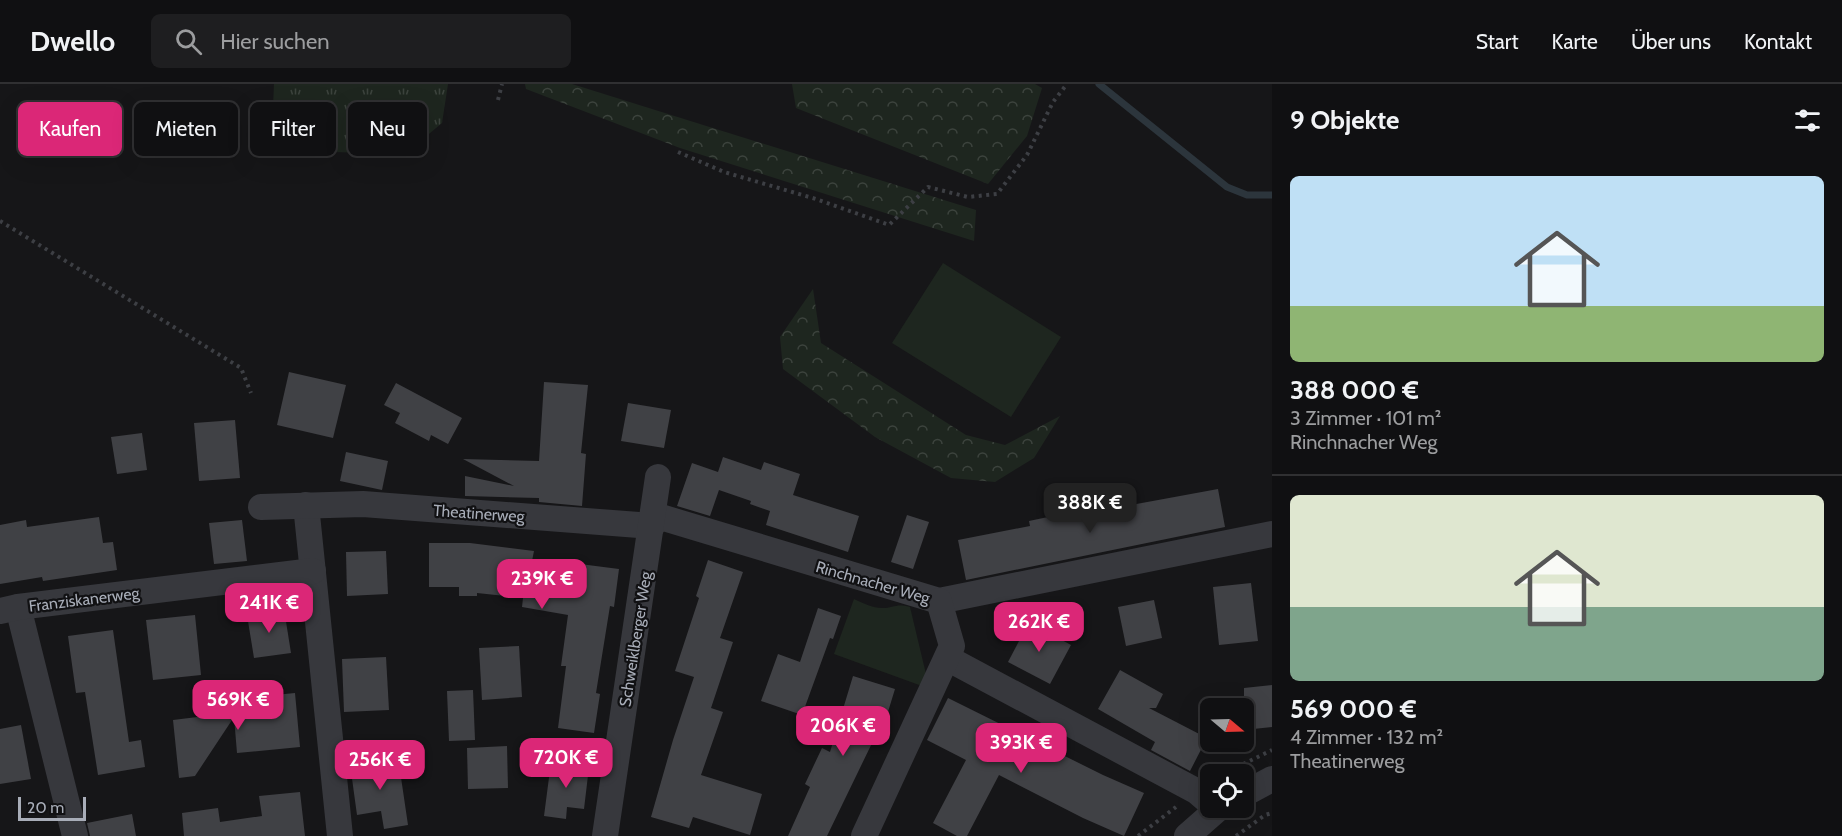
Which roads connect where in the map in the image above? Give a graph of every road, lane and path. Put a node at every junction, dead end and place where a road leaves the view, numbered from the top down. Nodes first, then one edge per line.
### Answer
1 (502, 84) edge
2 (1067, 84) edge
3 (498, 100) dead end
4 (678, 152) dead end
5 (0, 221) edge
6 (251, 393) dead end
7 (658, 477) dead end
8 (306, 505) junction
9 (261, 507) dead end
10 (653, 520) junction
11 (1272, 534) edge
12 (313, 570) junction
13 (939, 601) junction
14 (9, 609) edge
15 (947, 658) junction
16 (1272, 750) edge
17 (1244, 764) edge
18 (1272, 779) edge
19 (1254, 789) edge
20 (1200, 794) edge
21 (1272, 813) edge
22 (1204, 818) edge
23 (75, 836) edge
24 (340, 836) edge
25 (605, 836) edge
26 (864, 836) edge
27 (1186, 836) edge
28 (1236, 836) edge

1 - 3 path
2 - 4 path
5 - 6 path
7 - 10 street, Schweiklberger Weg
8 - 9 street, Theatinerweg
8 - 10 street, Theatinerweg
8 - 12 street
10 - 13 street, Rinchnacher Weg
10 - 25 street, Schweiklberger Weg
11 - 13 street, Rinchnacher Weg
12 - 14 street, Franziskanerweg
12 - 24 street
13 - 15 street
14 - 23 street, Franziskanerweg
15 - 20 street
15 - 26 street
16 - 17 path
18 - 19 street
21 - 28 path
22 - 27 street

